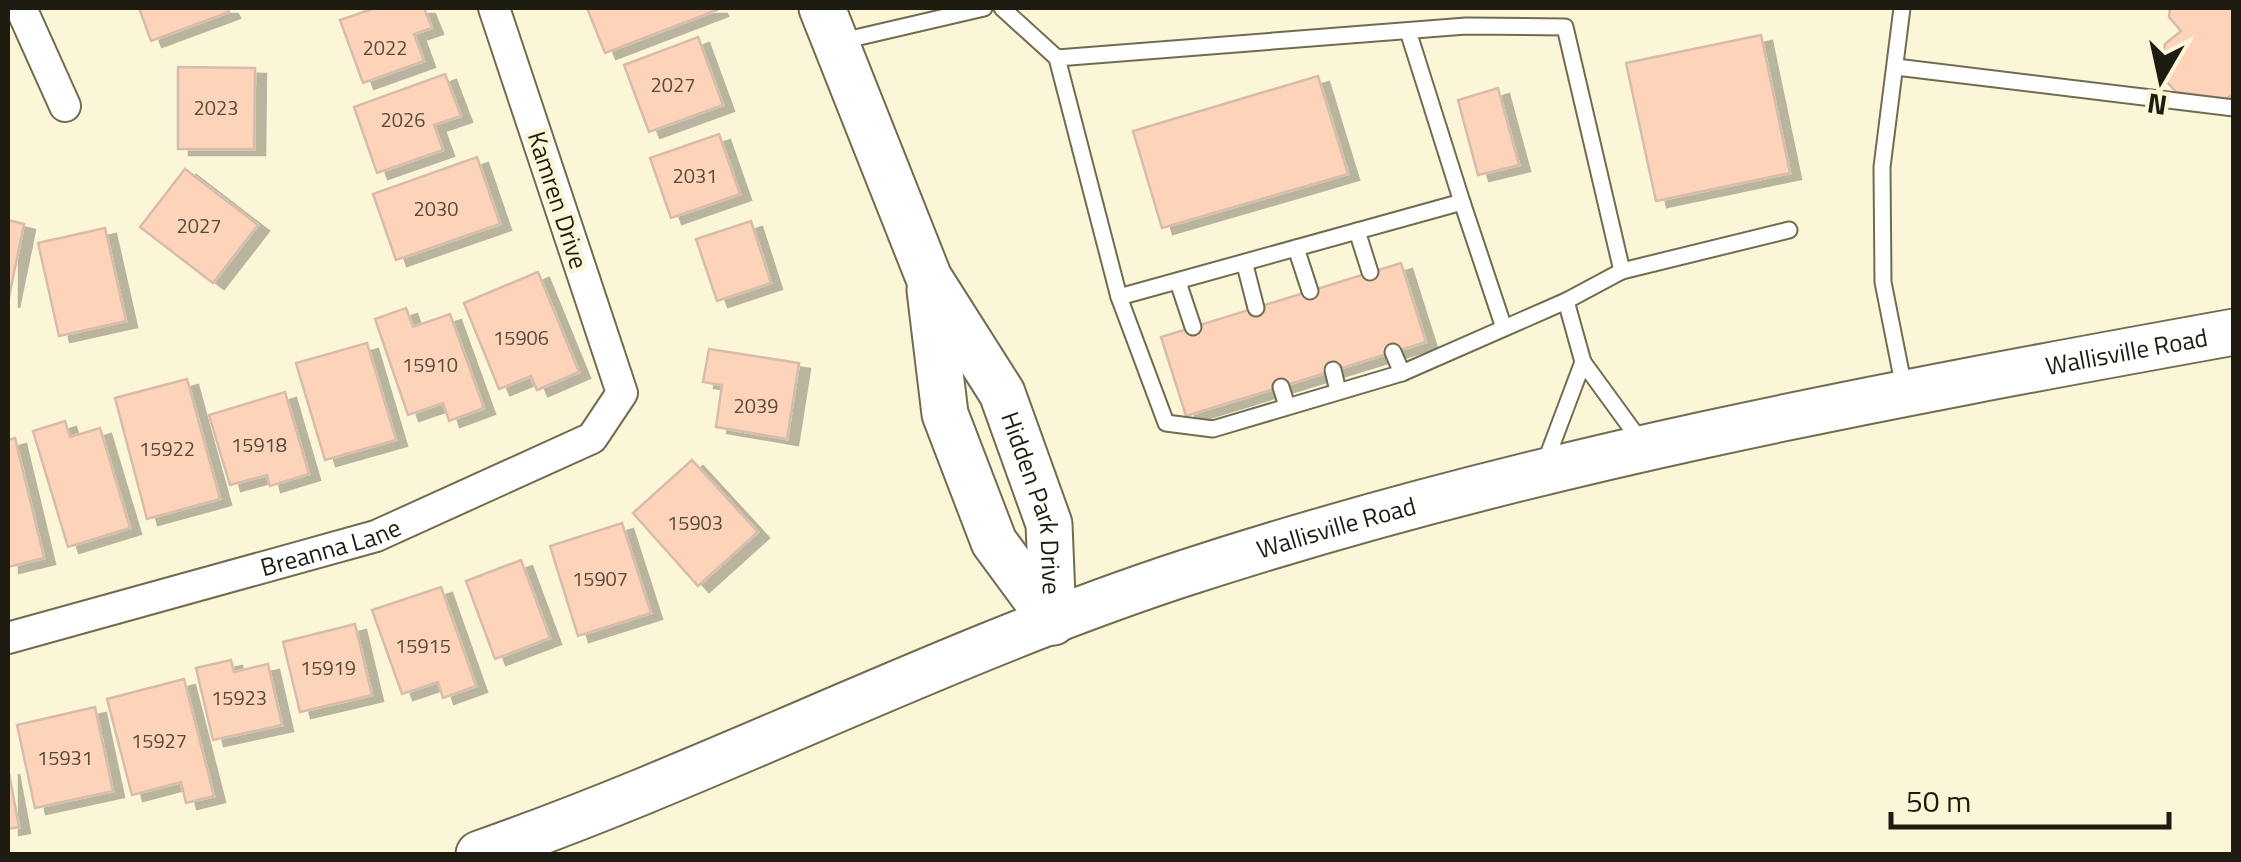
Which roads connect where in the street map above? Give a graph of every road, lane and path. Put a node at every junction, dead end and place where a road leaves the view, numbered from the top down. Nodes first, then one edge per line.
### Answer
1 (20, 8) edge
2 (494, 8) edge
3 (984, 8) edge
4 (1002, 8) edge
5 (1902, 8) edge
6 (829, 25) edge
7 (1408, 30) junction
8 (1057, 58) junction
9 (1896, 67) junction
10 (65, 106) dead end
11 (2234, 108) edge
12 (1462, 202) junction
13 (1789, 230) dead end
14 (1357, 231) junction
15 (1296, 248) junction
16 (1244, 265) junction
17 (1622, 271) junction
18 (1370, 272) dead end
19 (929, 278) junction
20 (1178, 282) junction
21 (1310, 291) dead end
22 (1119, 296) junction
23 (1566, 301) junction
24 (1256, 308) dead end
25 (1193, 327) dead end
26 (1504, 328) junction
27 (2234, 332) edge
28 (1393, 352) dead end
29 (1582, 362) junction
30 (1333, 370) dead end
31 (1402, 372) junction
32 (1281, 387) dead end
33 (1338, 390) junction
34 (1905, 392) junction
35 (622, 393) joint
36 (1218, 406) dead end
37 (1288, 406) junction
38 (1225, 425) junction
39 (1648, 450) junction
40 (1541, 474) junction
41 (1052, 622) junction
42 (8, 638) edge
43 (478, 854) edge

1 - 10 street
2 - 35 street, Kamren Drive
3 - 6 lane
4 - 8 lane
5 - 9 lane
6 - 19 main road, Hidden Park Drive
7 - 8 lane
7 - 12 lane
7 - 17 lane
8 - 22 lane
9 - 11 lane
9 - 34 lane
12 - 14 lane
12 - 26 lane
13 - 17 lane
14 - 15 lane
14 - 18 lane
15 - 16 lane
15 - 21 lane
16 - 20 lane
16 - 24 lane
17 - 23 lane
19 - 41 main road, Hidden Park Drive
19 - 41 main road, Hidden Park Drive
20 - 22 lane
20 - 25 lane
22 - 38 lane
23 - 26 lane
23 - 29 lane
26 - 31 lane
27 - 34 main road, Wallisville Road
28 - 31 lane
29 - 39 lane
29 - 40 lane
30 - 33 lane
31 - 33 lane
32 - 37 lane
33 - 37 lane
34 - 39 main road, Wallisville Road
35 - 42 street, Breanna Lane
36 - 38 lane
37 - 38 lane
39 - 40 main road, Wallisville Road
40 - 41 main road, Wallisville Road
41 - 43 main road, Wallisville Road

